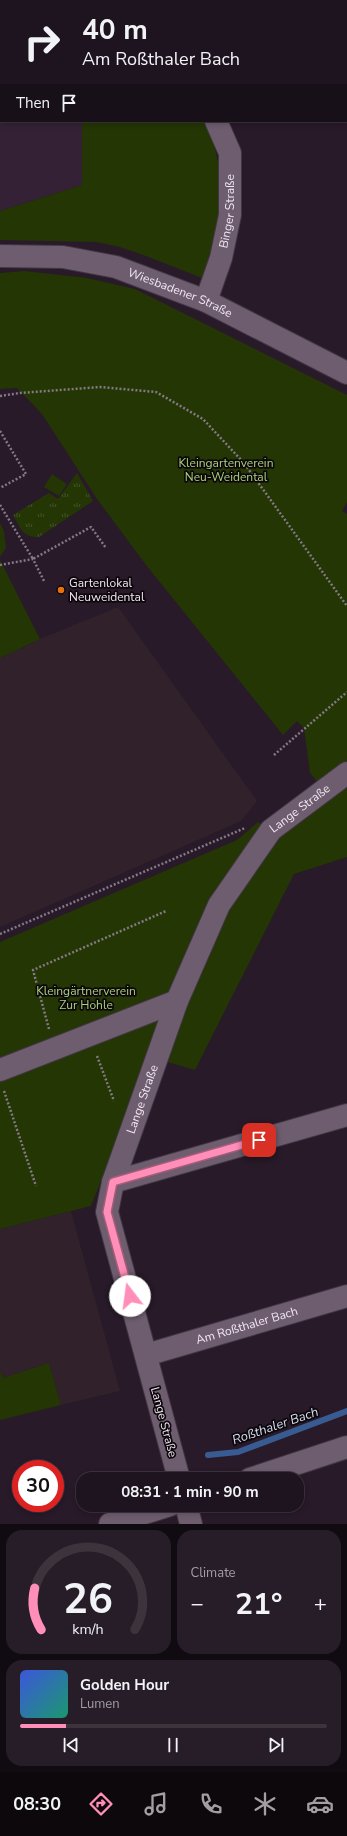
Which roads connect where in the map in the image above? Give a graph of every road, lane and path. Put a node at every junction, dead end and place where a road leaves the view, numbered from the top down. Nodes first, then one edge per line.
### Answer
1 (216, 122) edge
2 (0, 256) edge
3 (206, 301) junction
4 (347, 373) edge
5 (0, 396) edge
6 (0, 431) edge
7 (0, 488) edge
8 (0, 505) edge
9 (106, 548) dead end
10 (32, 559) junction
11 (0, 565) edge
12 (44, 581) dead end
13 (347, 606) edge
14 (347, 692) edge
15 (274, 755) dead end
16 (347, 773) edge
17 (261, 827) junction
18 (166, 911) dead end
19 (0, 934) edge
20 (177, 1000) junction
21 (89, 1035) junction
22 (55, 1048) junction
23 (1, 1078) edge
24 (114, 1101) dead end
25 (347, 1115) edge
26 (113, 1182) junction
27 (36, 1186) dead end
28 (347, 1296) edge
29 (146, 1354) junction
30 (347, 1447) edge
31 (177, 1472) edge
32 (271, 1472) edge
33 (148, 1512) edge
34 (188, 1512) edge
35 (110, 1524) edge
36 (191, 1524) edge

1 - 3 street, Binger Straße
2 - 3 street, Wiesbadener Straße
3 - 4 street, Wiesbadener Straße
5 - 13 path
6 - 7 path
8 - 10 path
9 - 10 path
10 - 11 path
10 - 12 path
14 - 15 path
16 - 17 street, Lange Straße
17 - 19 path
17 - 20 street, Lange Straße
18 - 22 path
20 - 21 street
20 - 26 street, Lange Straße
21 - 22 street
21 - 24 path
22 - 23 street
23 - 27 path
25 - 26 street
26 - 29 street, Lange Straße
28 - 29 street, Am Roßthaler Bach
29 - 31 street, Lange Straße
30 - 32 street
33 - 35 street
34 - 36 street

